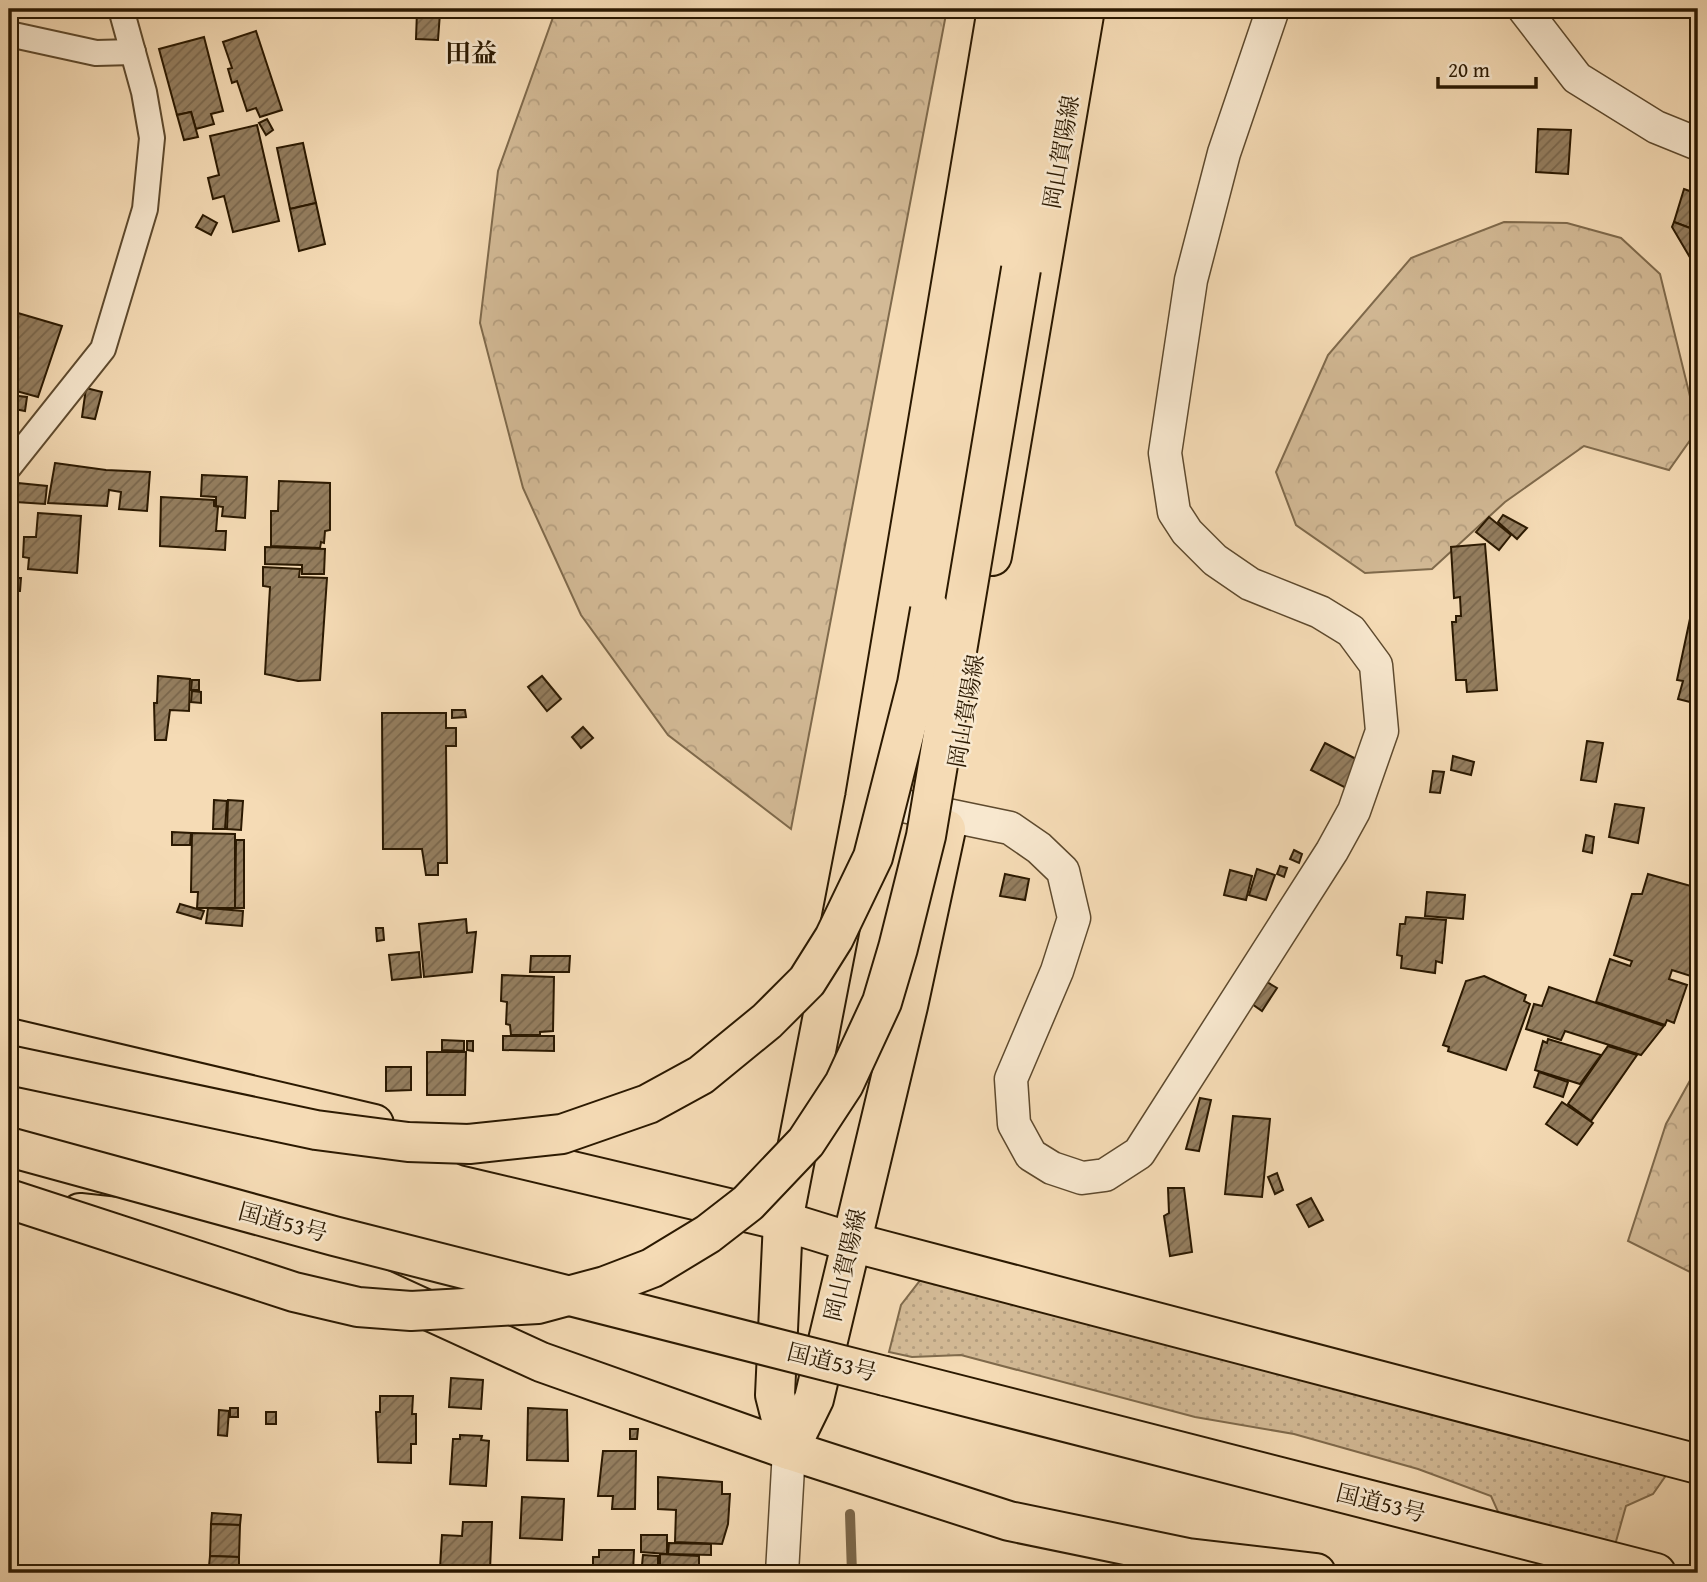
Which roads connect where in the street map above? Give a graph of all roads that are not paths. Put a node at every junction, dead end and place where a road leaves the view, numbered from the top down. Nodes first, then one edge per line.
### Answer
1 (121, 9) edge
2 (997, 9) edge
3 (1031, 9) edge
4 (1062, 9) edge
5 (1085, 9) edge
6 (1273, 9) edge
7 (1524, 9) edge
8 (9, 34) edge
9 (133, 52) junction
10 (1698, 144) edge
11 (9, 467) edge
12 (865, 798) junction
13 (948, 815) junction
14 (9, 1038) edge
15 (9, 1065) edge
16 (9, 1147) edge
17 (9, 1199) edge
18 (9, 1206) edge
19 (783, 1221) junction
20 (851, 1242) junction
21 (789, 1450) junction
22 (1698, 1464) edge
23 (782, 1573) edge
24 (1316, 1573) edge
25 (1657, 1573) edge

1 - 9 street
2 - 12 main road
3 - 15 main road, bridge
4 - 17 main road, bridge
5 - 13 main road, 岡山賀陽線
6 - 13 street
7 - 10 street
8 - 9 street
9 - 11 street
12 - 13 street
12 - 19 main road
13 - 20 main road, 岡山賀陽線
14 - 19 main road
16 - 25 main road, 国道53号, bridge
18 - 21 main road
19 - 20 main road
19 - 21 main road
20 - 21 main road, 岡山賀陽線
20 - 22 main road
21 - 23 street
21 - 24 main road

